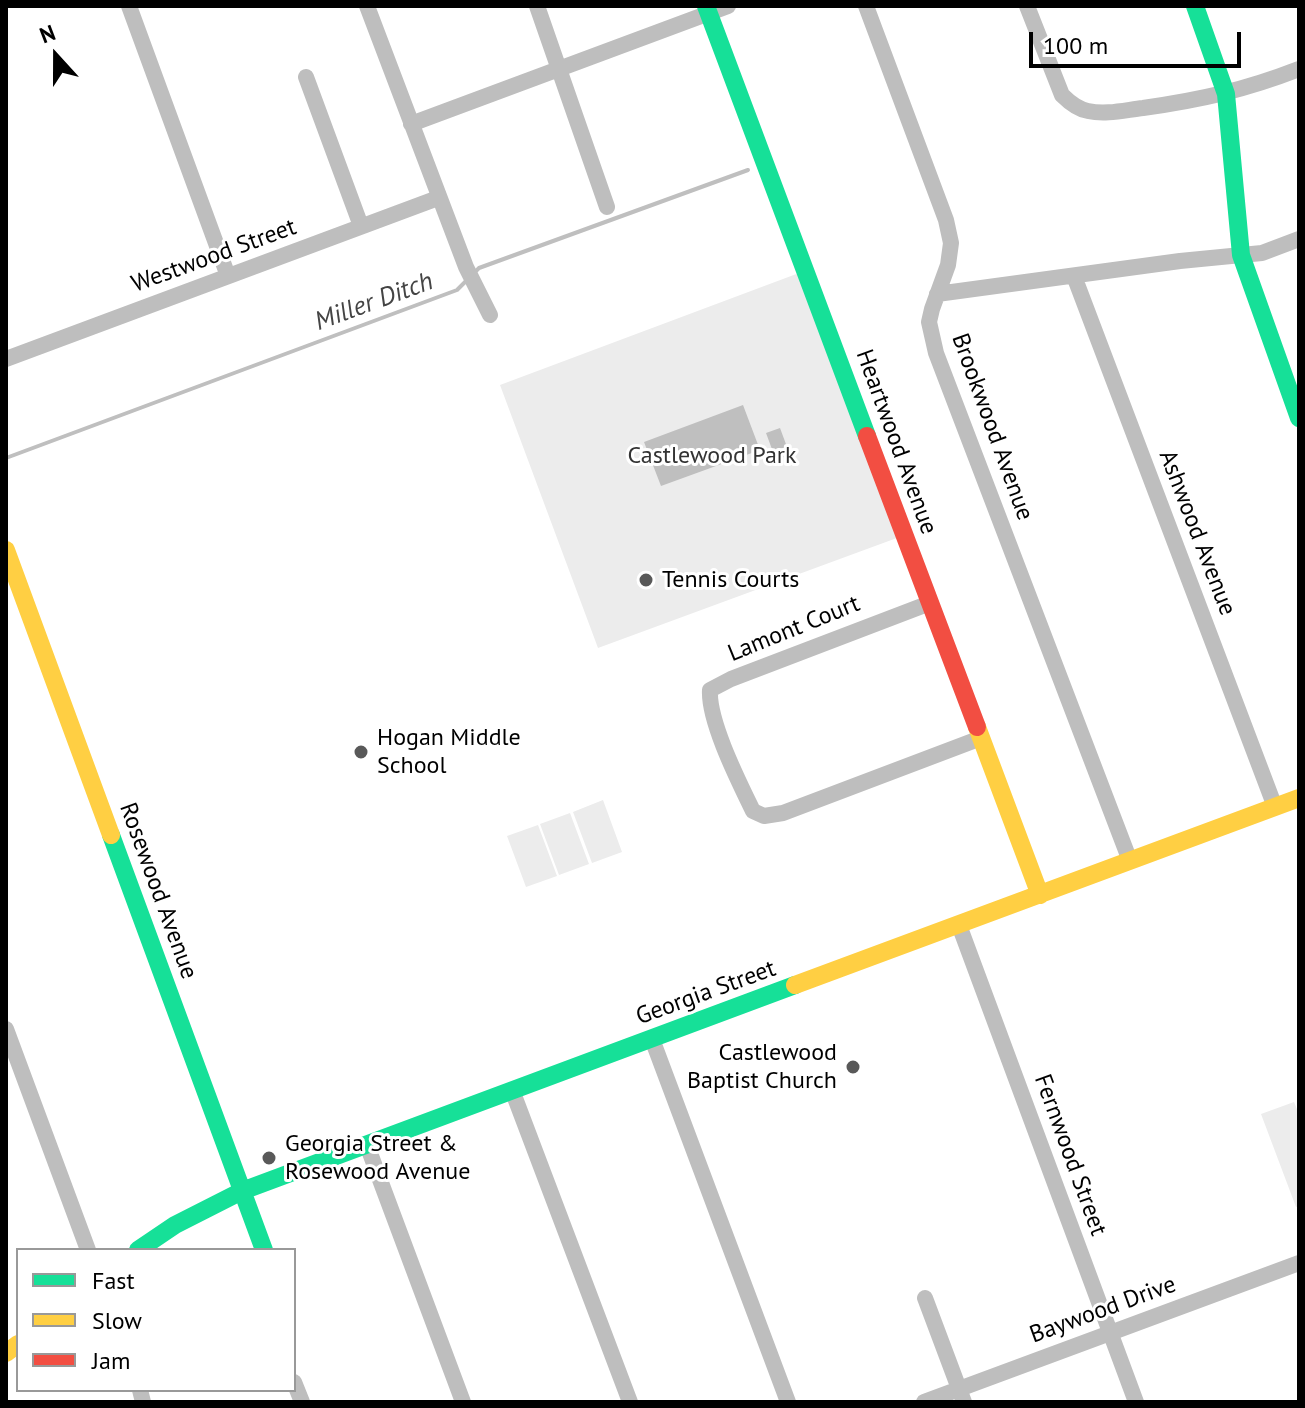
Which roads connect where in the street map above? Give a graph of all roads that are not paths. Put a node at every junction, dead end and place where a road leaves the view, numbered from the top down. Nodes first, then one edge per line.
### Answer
1 (129, 6) edge
2 (367, 6) edge
3 (537, 6) edge
4 (728, 6) edge
5 (866, 6) edge
6 (1027, 6) edge
7 (1195, 6) edge
8 (708, 10) edge
9 (559, 69) junction
10 (1299, 69) edge
11 (306, 77) dead end
12 (1226, 94) junction
13 (411, 124) junction
14 (438, 198) junction
15 (607, 207) dead end
16 (361, 226) junction
17 (1299, 239) edge
18 (1241, 255) junction
19 (228, 276) junction
20 (1074, 276) junction
21 (937, 294) junction
22 (490, 315) dead end
23 (6, 359) edge
24 (1299, 418) edge
25 (6, 550) edge
26 (930, 603) junction
27 (981, 738) junction
28 (1299, 798) edge
29 (1275, 807) junction
30 (1130, 861) junction
31 (1040, 895) junction
32 (959, 925) junction
33 (6, 1029) edge
34 (652, 1039) junction
35 (512, 1090) junction
36 (367, 1145) junction
37 (242, 1191) junction
38 (87, 1248) edge
39 (141, 1248) edge
40 (263, 1248) edge
41 (1299, 1263) edge
42 (925, 1298) dead end
43 (1110, 1332) junction
44 (961, 1395) edge
45 (463, 1402) edge
46 (630, 1402) edge
47 (788, 1402) edge
48 (924, 1402) edge
49 (1136, 1402) edge

1 - 19 street
2 - 13 street
3 - 9 street
4 - 8 street
5 - 21 street, Brookwood Avenue
6 - 12 street
7 - 12 street
8 - 9 street
8 - 26 street, Heartwood Avenue
9 - 13 street
9 - 15 street
10 - 12 street
11 - 16 street
12 - 18 street
13 - 14 street
14 - 16 street, Westwood Street
14 - 22 street
16 - 19 street, Westwood Street
17 - 18 street
18 - 20 street
18 - 24 street
19 - 23 street, Westwood Street
20 - 21 street
20 - 29 street, Ashwood Avenue
21 - 30 street, Brookwood Avenue
25 - 37 street, Rosewood Avenue
26 - 27 street, Heartwood Avenue
26 - 27 street, Lamont Court
27 - 31 street, Heartwood Avenue
28 - 29 street, Georgia Street
29 - 30 street, Georgia Street
30 - 31 street, Georgia Street
31 - 32 street, Georgia Street
32 - 34 street, Georgia Street
32 - 43 street, Fernwood Street
33 - 38 street
34 - 35 street, Georgia Street
34 - 47 street
35 - 36 street, Georgia Street
35 - 46 street
36 - 37 street, Georgia Street
36 - 45 street
37 - 39 street, Georgia Street
37 - 40 street, Rosewood Avenue
41 - 43 street, Baywood Drive
42 - 44 street
43 - 44 street, Baywood Drive
43 - 49 street, Fernwood Street
44 - 48 street, Baywood Drive

